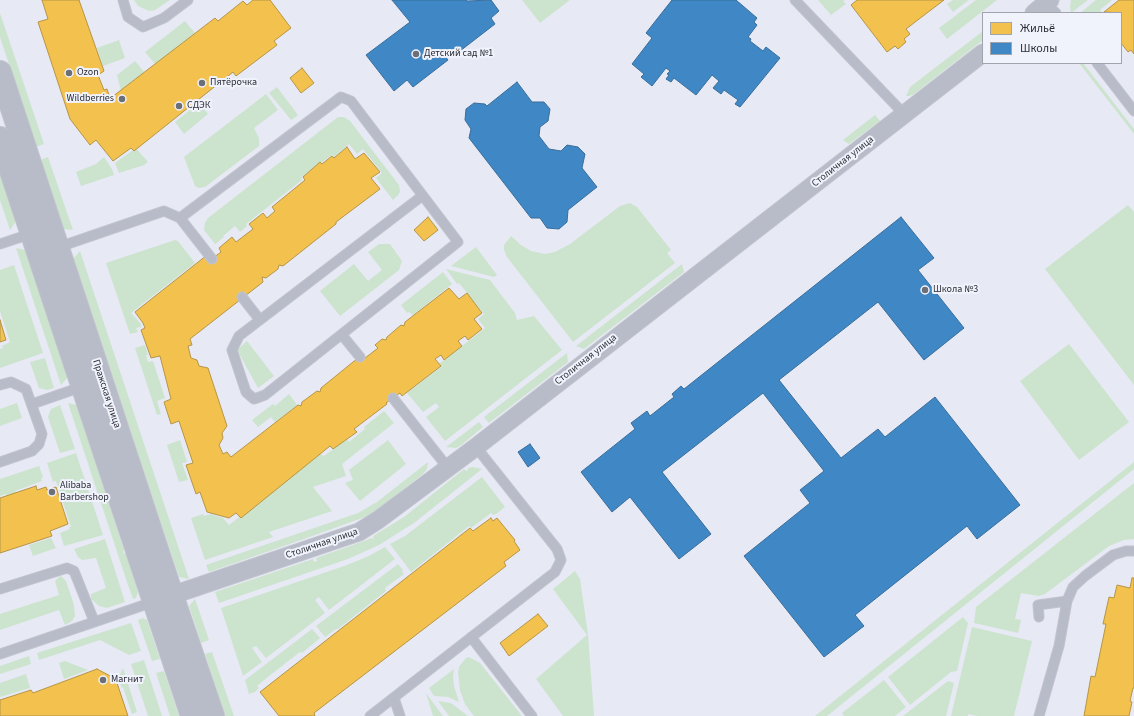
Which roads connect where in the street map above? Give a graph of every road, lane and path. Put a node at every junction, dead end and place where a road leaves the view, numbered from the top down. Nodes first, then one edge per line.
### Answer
1 (122, 0) edge
2 (188, 0) edge
3 (795, 0) edge
4 (982, 54) edge
5 (1098, 64) edge
6 (0, 72) edge
7 (1134, 111) edge
8 (905, 115) junction
9 (8, 135) edge
10 (422, 196) junction
11 (180, 218) junction
12 (41, 230) junction
13 (0, 244) edge
14 (48, 250) junction
15 (212, 258) dead end
16 (242, 297) dead end
17 (260, 320) junction
18 (342, 335) junction
19 (360, 357) dead end
20 (92, 383) junction
21 (0, 385) edge
22 (393, 398) dead end
23 (32, 404) junction
24 (476, 446) junction
25 (0, 462) edge
26 (448, 468) junction
27 (1134, 551) edge
28 (0, 589) edge
29 (163, 598) junction
30 (1067, 601) junction
31 (1039, 617) dead end
32 (94, 621) junction
33 (472, 637) junction
34 (0, 654) edge
35 (394, 698) junction
36 (192, 716) edge
37 (213, 716) edge
38 (370, 716) edge
39 (400, 716) edge
40 (532, 716) edge
41 (1040, 716) edge

1 - 2 lane
3 - 8 lane
4 - 8 street, Столичная улица
5 - 7 lane
6 - 9 street, Пражская улица
8 - 24 street, Столичная улица
9 - 12 street, Пражская улица
10 - 11 lane
10 - 17 lane
10 - 18 lane
11 - 14 lane
11 - 15 lane
12 - 13 lane
12 - 14 street, Пражская улица
14 - 20 street, Пражская улица
16 - 17 lane
17 - 18 lane
18 - 19 lane
20 - 23 lane
20 - 29 street, Пражская улица
21 - 23 lane
22 - 26 lane
23 - 25 lane
24 - 26 street, Столичная улица
24 - 33 lane
26 - 29 street, Столичная улица
27 - 30 lane
28 - 32 lane
29 - 32 lane
29 - 36 street, Пражская улица
29 - 37 street, Пражская улица
30 - 31 lane
30 - 41 lane
32 - 34 lane
33 - 35 lane
33 - 40 lane
35 - 38 lane
35 - 39 lane

